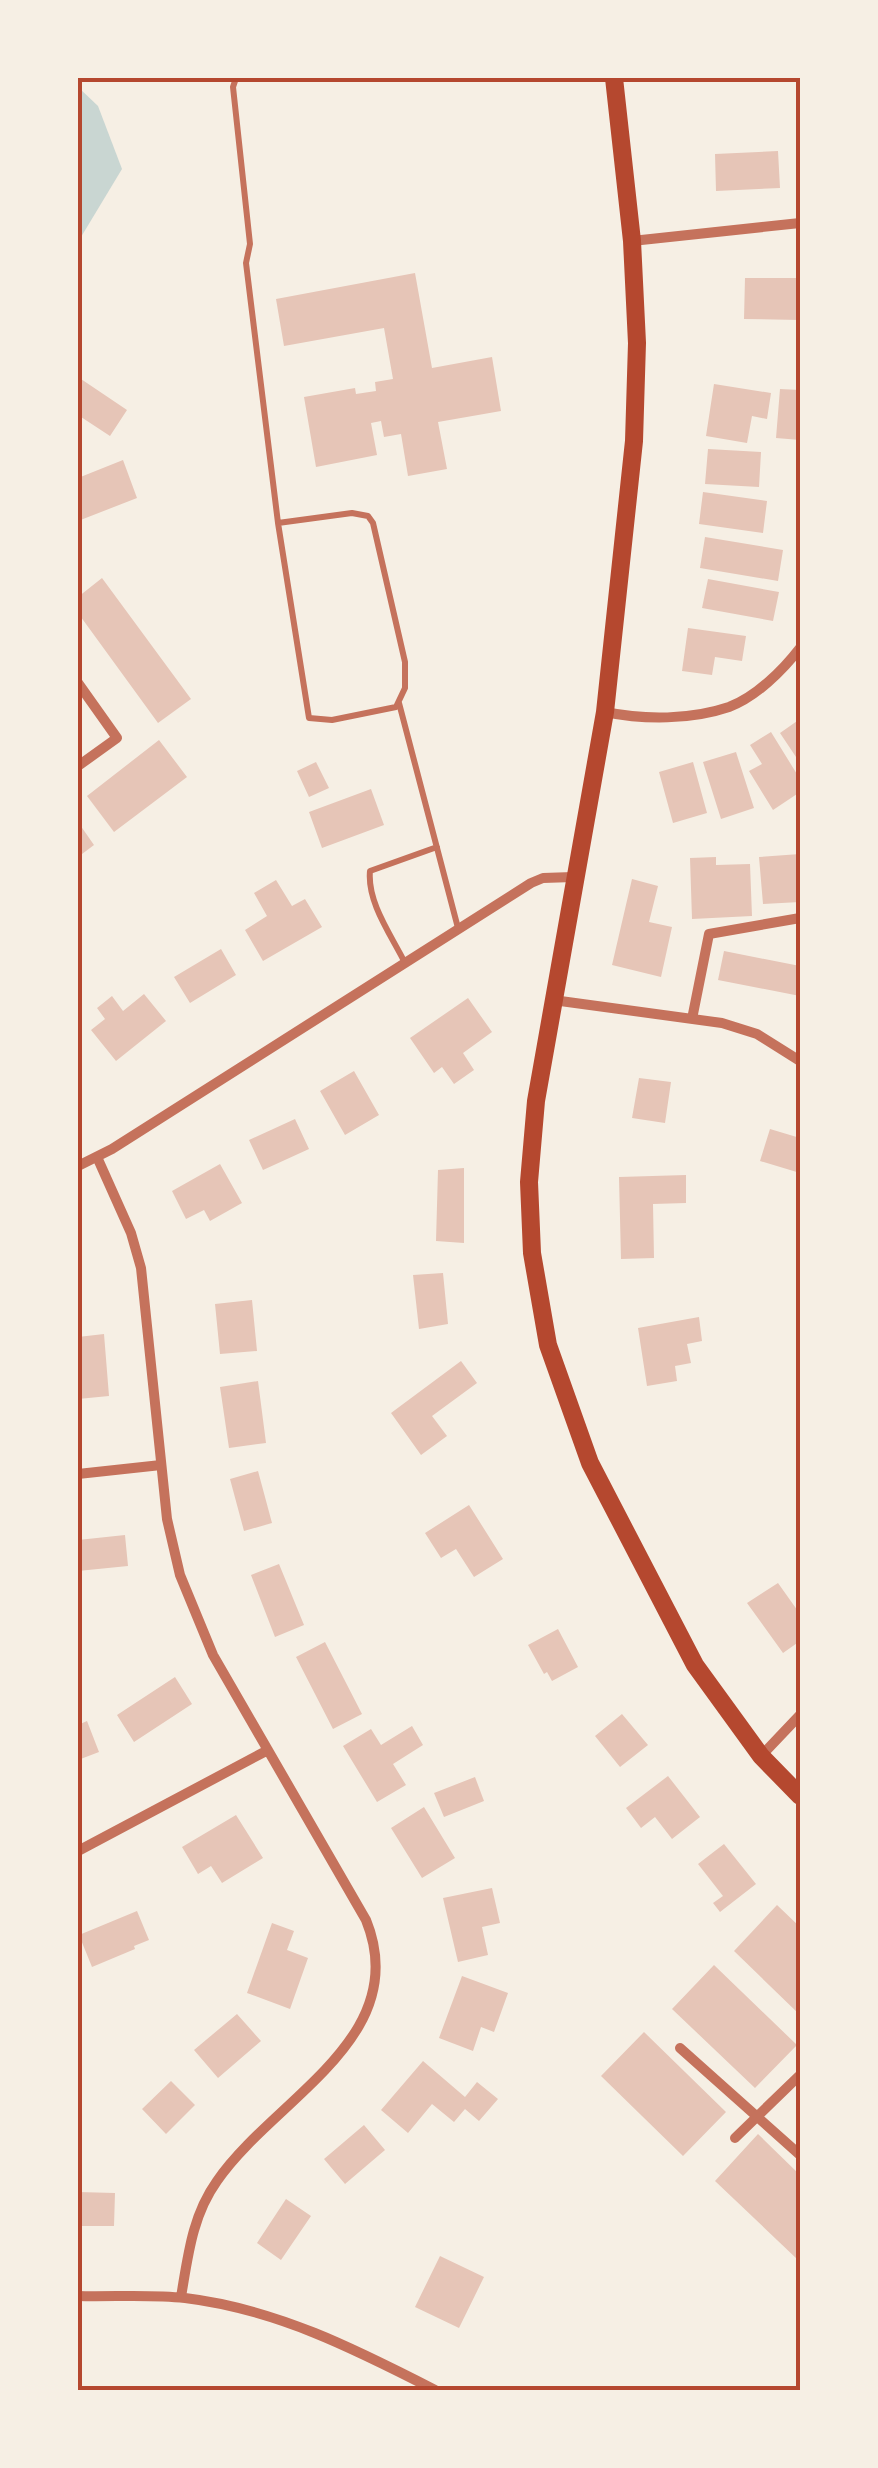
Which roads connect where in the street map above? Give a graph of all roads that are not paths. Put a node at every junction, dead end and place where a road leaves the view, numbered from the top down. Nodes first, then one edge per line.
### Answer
1 (236, 78) edge
2 (614, 78) edge
3 (800, 223) edge
4 (632, 240) junction
5 (278, 523) junction
6 (800, 648) edge
7 (79, 689) edge
8 (398, 702) junction
9 (605, 712) junction
10 (78, 766) edge
11 (437, 848) junction
12 (574, 876) junction
13 (800, 918) edge
14 (458, 928) junction
15 (404, 962) junction
16 (554, 1000) junction
17 (692, 1019) junction
18 (800, 1060) edge
19 (97, 1158) junction
20 (78, 1166) edge
21 (161, 1466) junction
22 (78, 1474) edge
23 (800, 1715) edge
24 (268, 1750) junction
25 (761, 1756) junction
26 (800, 1796) edge
27 (78, 1851) edge
28 (680, 2048) dead end
29 (800, 2075) edge
30 (757, 2118) junction
31 (735, 2138) dead end
32 (800, 2154) edge
33 (78, 2296) edge
34 (180, 2298) junction
35 (435, 2390) edge

1 - 5 lane
2 - 4 main road
3 - 4 street
4 - 9 main road
5 - 8 lane
5 - 8 lane
6 - 9 street
7 - 10 street
8 - 11 lane
9 - 12 main road
11 - 14 lane
11 - 15 lane
12 - 14 street
12 - 16 main road
13 - 17 street
14 - 15 street
15 - 19 street
16 - 17 street
16 - 25 main road
17 - 18 street
19 - 20 street
19 - 21 street
21 - 22 street
21 - 24 street
23 - 25 street
24 - 27 street
24 - 34 street
25 - 26 main road
28 - 30 street
29 - 30 street
30 - 31 street
30 - 32 street
33 - 34 street
34 - 35 street

